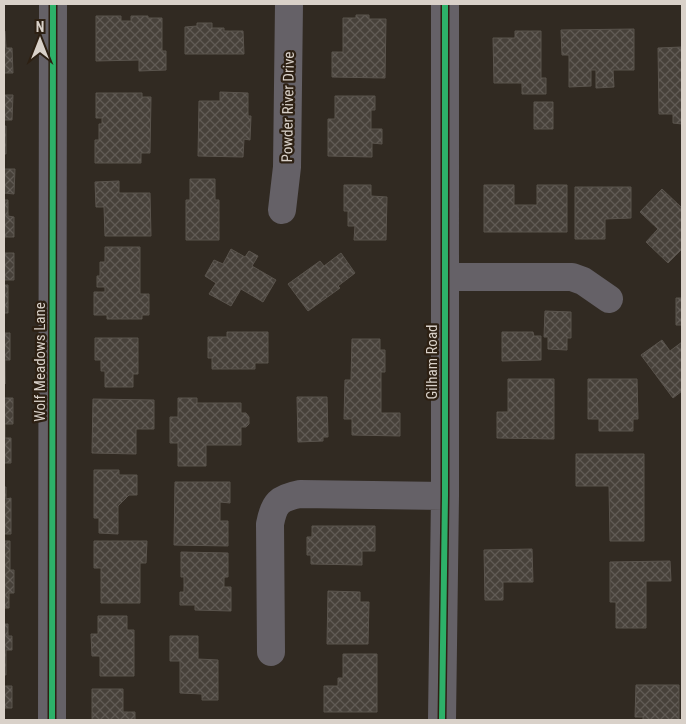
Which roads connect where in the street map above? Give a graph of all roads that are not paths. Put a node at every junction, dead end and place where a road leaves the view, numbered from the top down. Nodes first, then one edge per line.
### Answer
1 (53, 4) edge
2 (289, 4) edge
3 (445, 4) edge
4 (282, 210) dead end
5 (445, 277) junction
6 (609, 299) dead end
7 (445, 496) junction
8 (271, 652) dead end
9 (52, 720) edge
10 (442, 720) edge

1 - 9 street, Wolf Meadows Lane
2 - 4 street, Powder River Drive
3 - 5 street, Gilham Road
5 - 6 street
5 - 7 street, Gilham Road
7 - 8 street
7 - 10 street, Gilham Road

